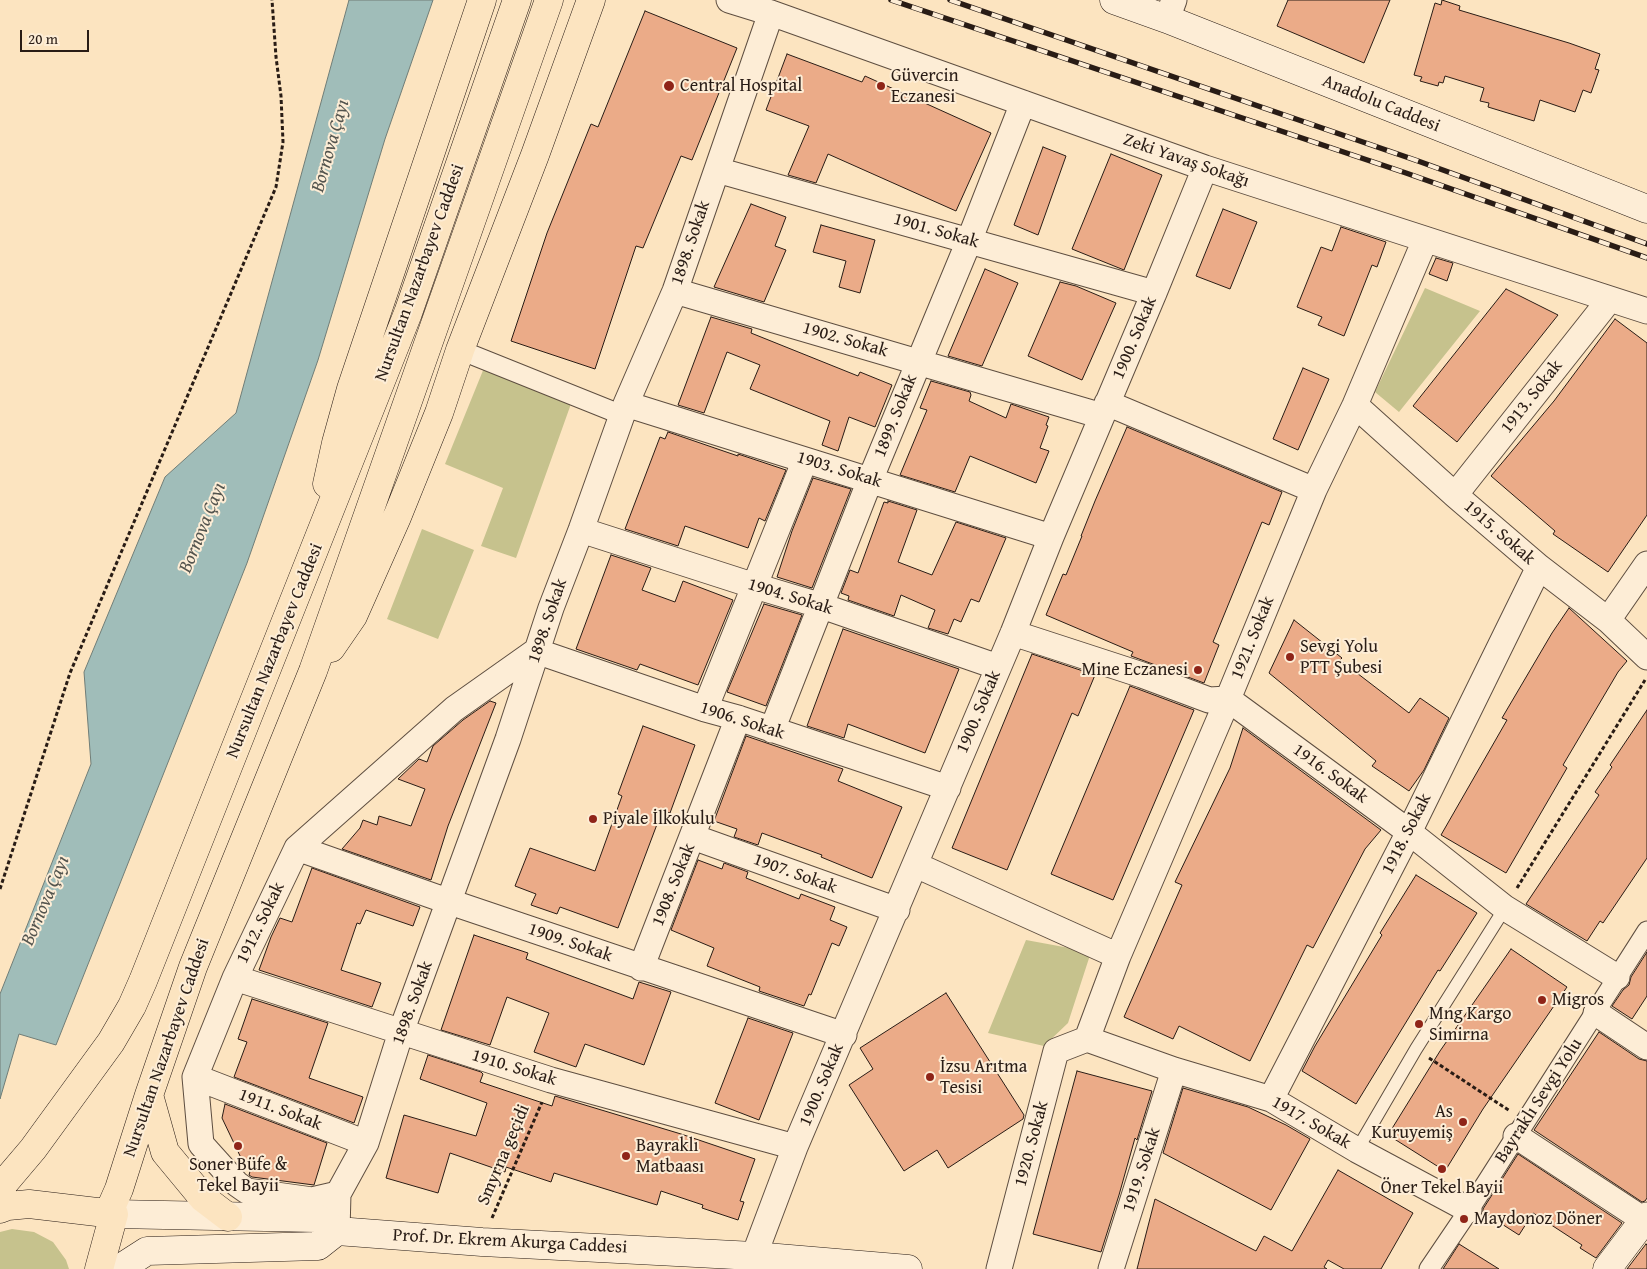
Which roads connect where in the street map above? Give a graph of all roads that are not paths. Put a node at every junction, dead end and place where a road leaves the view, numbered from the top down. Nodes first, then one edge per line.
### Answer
1 (482, 0) edge
2 (517, 0) edge
3 (549, 0) edge
4 (591, 0) edge
5 (729, 0) edge
6 (1114, 0) edge
7 (1170, 9) edge
8 (771, 13) junction
9 (1023, 103) junction
10 (1205, 168) junction
11 (717, 170) junction
12 (1647, 209) edge
13 (1425, 240) junction
14 (969, 241) junction
15 (675, 291) junction
16 (1154, 293) junction
17 (1610, 299) junction
18 (1647, 311) edge
19 (460, 350) junction
20 (918, 362) junction
21 (1355, 405) junction
22 (624, 409) junction
23 (1105, 409) junction
24 (805, 460) junction
25 (870, 480) junction
26 (1314, 490) junction
27 (1455, 495) junction
28 (581, 530) junction
29 (1051, 537) junction
30 (313, 554) junction
31 (1647, 564) edge
32 (1539, 568) junction
33 (755, 586) junction
34 (822, 606) junction
35 (1608, 620) junction
36 (1013, 633) junction
37 (536, 650) junction
38 (1647, 657) edge
39 (998, 667) junction
40 (313, 671) junction
41 (1228, 700) junction
42 (705, 709) junction
43 (738, 718) junction
44 (772, 730) junction
45 (948, 788) junction
46 (1409, 832) junction
47 (693, 837) junction
48 (297, 848) junction
49 (916, 865) junction
50 (450, 902) junction
51 (1505, 908) junction
52 (897, 910) junction
53 (1647, 931) edge
54 (1118, 956) junction
55 (641, 968) junction
56 (1617, 977) junction
57 (235, 978) junction
58 (1596, 1013) junction
59 (402, 1032) junction
60 (844, 1035) junction
61 (1087, 1039) junction
62 (1647, 1047) edge
63 (1174, 1070) junction
64 (195, 1077) junction
65 (149, 1095) junction
66 (1270, 1098) junction
67 (1521, 1129) junction
68 (366, 1143) junction
69 (795, 1147) junction
70 (1358, 1150) junction
71 (0, 1188) edge
72 (338, 1194) junction
73 (0, 1209) edge
74 (1469, 1210) junction
75 (111, 1214) junction
76 (228, 1218) junction
77 (1646, 1219) edge
78 (337, 1231) junction
79 (754, 1256) junction
80 (99, 1269) edge
81 (119, 1269) edge
82 (908, 1269) edge
83 (999, 1269) edge
84 (1110, 1269) edge
85 (1429, 1269) edge
86 (1607, 1269) edge

1 - 30 main road
2 - 30 main road, Nursultan Nazarbayev Caddesi
3 - 40 main road, Nursultan Nazarbayev Caddesi
4 - 19 main road
5 - 8 street, Zeki Yavaş Sokağı
6 - 7 main road, Anadolu Caddesi
7 - 12 main road, Anadolu Caddesi
8 - 9 street, Zeki Yavaş Sokağı
8 - 11 street, 1898. Sokak
9 - 10 street, Zeki Yavaş Sokağı
9 - 14 street, 1899. Sokak
10 - 13 street, Zeki Yavaş Sokağı
10 - 16 street, 1900. Sokak
11 - 14 street, 1901. Sokak
11 - 15 street, 1898. Sokak
13 - 17 street, Zeki Yavaş Sokağı
13 - 21 street, 1921. Sokak
14 - 16 street, 1901. Sokak
14 - 20 street, 1899. Sokak
15 - 20 street, 1902. Sokak
15 - 22 street, 1898. Sokak
16 - 23 street, 1900. Sokak
17 - 18 street, Zeki Yavaş Sokağı
17 - 27 street, 1913. Sokak
19 - 22 street
19 - 40 main road
20 - 23 street, 1902. Sokak
20 - 25 street, 1899. Sokak
21 - 26 street, 1921. Sokak
21 - 27 street, 1915. Sokak
22 - 24 street, 1903. Sokak
22 - 28 street, 1898. Sokak
23 - 26 street
23 - 29 street, 1900. Sokak
24 - 25 street, 1903. Sokak
24 - 33 street
25 - 29 street, 1903. Sokak
25 - 34 street, 1899. Sokak
26 - 41 street, 1921. Sokak
27 - 32 street, 1915. Sokak
28 - 33 street, 1904. Sokak
28 - 37 street, 1898. Sokak
29 - 36 street, 1900. Sokak
30 - 71 main road, Nursultan Nazarbayev Caddesi
31 - 35 street
32 - 35 street, 1915. Sokak
32 - 46 street, 1918. Sokak
33 - 34 street, 1904. Sokak
33 - 42 street
34 - 39 street, 1904. Sokak
34 - 44 street, 1899. Sokak
35 - 38 street, 1915. Sokak
36 - 39 street, 1900. Sokak
36 - 41 street
37 - 42 street, 1906. Sokak
37 - 48 street, 1912. Sokak
37 - 50 street, 1898. Sokak
39 - 45 street, 1900. Sokak
40 - 65 main road, Nursultan Nazarbayev Caddesi
41 - 46 street, 1916. Sokak
41 - 54 street, 1921. Sokak
42 - 43 street, 1906. Sokak
43 - 44 street, 1906. Sokak
43 - 47 street, 1908. Sokak
44 - 45 street, 1906. Sokak
45 - 49 street, 1900. Sokak
46 - 51 street, 1916. Sokak
46 - 66 street, 1918. Sokak
47 - 52 street, 1907. Sokak
47 - 55 street, 1908. Sokak
48 - 50 street, 1909. Sokak
48 - 57 street, 1912. Sokak
49 - 52 street, 1900. Sokak
49 - 54 street
50 - 55 street, 1909. Sokak
50 - 59 street, 1898. Sokak
51 - 56 street, 1916. Sokak
51 - 70 lane
52 - 60 street, 1900. Sokak
53 - 56 street, Bayraklı Sevgi Yolu
54 - 61 street, 1921. Sokak
55 - 60 street, 1909. Sokak
56 - 58 street, Bayraklı Sevgi Yolu
57 - 59 street, 1910. Sokak
57 - 64 street, 1912. Sokak
58 - 62 street
58 - 67 street, Bayraklı Sevgi Yolu
59 - 68 street, 1898. Sokak
59 - 69 street, 1910. Sokak
60 - 69 street, 1900. Sokak
61 - 63 street, 1917. Sokak
61 - 83 street, 1920. Sokak
63 - 66 street, 1917. Sokak
63 - 84 street, 1919. Sokak
64 - 68 street, 1911. Sokak
64 - 72 street, 1912. Sokak
65 - 75 main road, Nursultan Nazarbayev Caddesi
65 - 76 main road
66 - 70 street, 1917. Sokak
67 - 74 street, Bayraklı Sevgi Yolu
67 - 77 street
68 - 72 street, 1898. Sokak
69 - 79 street, 1900. Sokak
70 - 74 street, 1917. Sokak
72 - 78 street, 1898. Sokak
73 - 75 main road
74 - 85 street, Bayraklı Sevgi Yolu
75 - 76 main road, Prof. Dr. Ekrem Akurga Caddesi
75 - 80 main road, Nursultan Nazarbayev Caddesi
76 - 78 main road, Prof. Dr. Ekrem Akurga Caddesi
77 - 86 main road
78 - 79 main road, Prof. Dr. Ekrem Akurga Caddesi
78 - 81 main road
79 - 82 main road, Prof. Dr. Ekrem Akurga Caddesi

